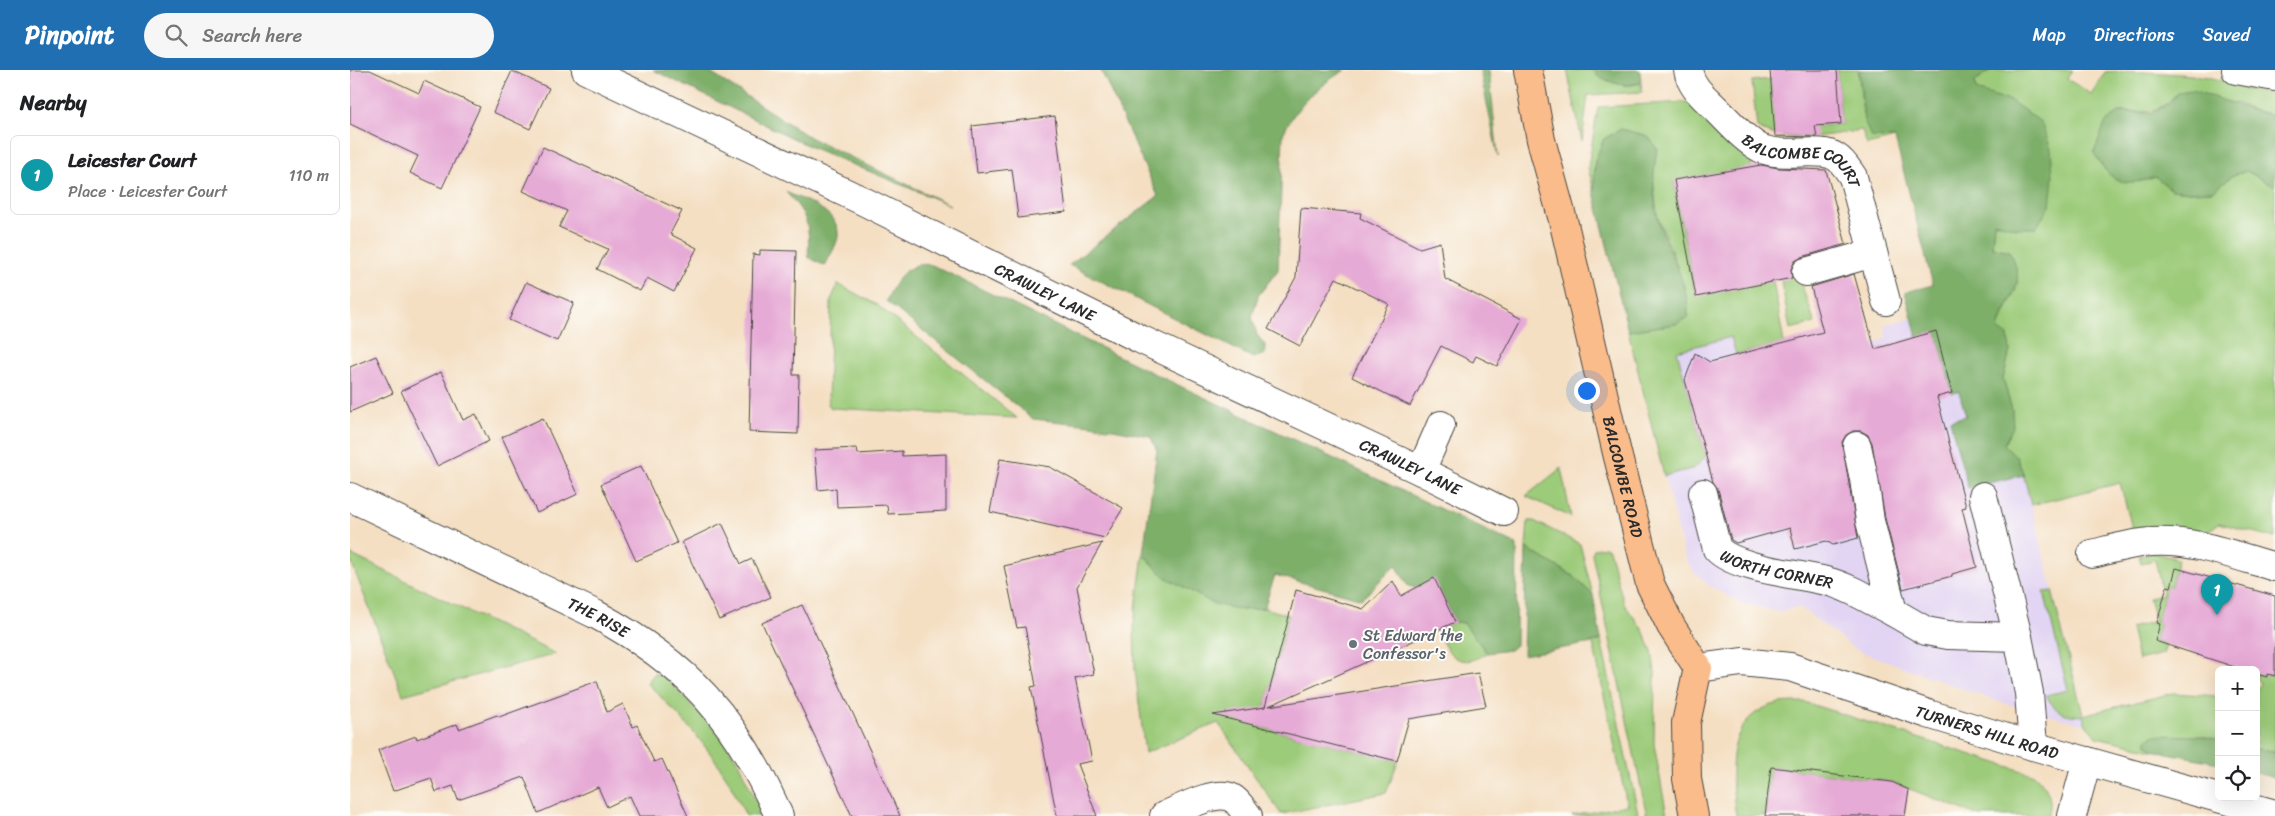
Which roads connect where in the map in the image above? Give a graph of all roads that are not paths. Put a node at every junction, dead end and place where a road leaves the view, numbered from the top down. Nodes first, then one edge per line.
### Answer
1 (586, 70) edge
2 (1528, 70) edge
3 (1688, 70) edge
4 (2236, 70) edge
5 (2275, 77) edge
6 (1873, 253) junction
7 (1806, 272) dead end
8 (1886, 301) dead end
9 (1441, 425) dead end
10 (1857, 446) dead end
11 (1421, 471) junction
12 (1703, 493) dead end
13 (1983, 496) dead end
14 (350, 497) edge
15 (1504, 512) dead end
16 (2092, 554) dead end
17 (2275, 567) edge
18 (1892, 612) junction
19 (2018, 637) junction
20 (1698, 668) junction
21 (2034, 746) junction
22 (2087, 762) junction
23 (2275, 814) edge
24 (779, 816) edge
25 (1164, 816) edge
26 (1248, 816) edge
27 (1694, 816) edge
28 (2072, 816) edge

1 - 11 street, CRAWLEY LANE
2 - 20 main road, BALCOMBE ROAD
3 - 6 street, BALCOMBE COURT
4 - 5 street
6 - 7 street
6 - 8 street, BALCOMBE COURT
9 - 11 street
10 - 18 street
11 - 15 street, CRAWLEY LANE
12 - 18 street, WORTH CORNER
13 - 19 street
14 - 24 street, THE RISE
16 - 17 street
18 - 19 street, WORTH CORNER
19 - 21 street
20 - 21 street, TURNERS HILL ROAD
20 - 27 main road
21 - 22 street, TURNERS HILL ROAD
22 - 23 street, TURNERS HILL ROAD
22 - 28 street
25 - 26 street

